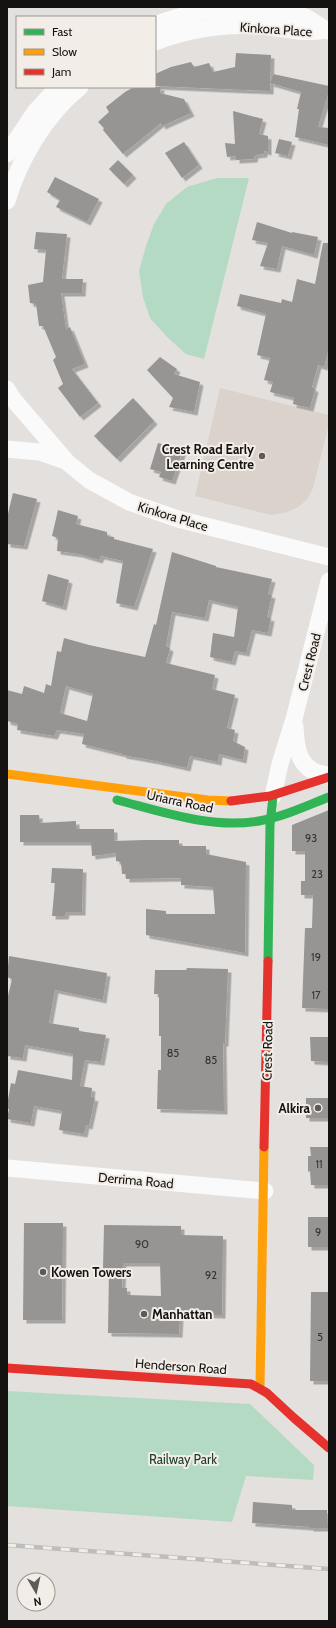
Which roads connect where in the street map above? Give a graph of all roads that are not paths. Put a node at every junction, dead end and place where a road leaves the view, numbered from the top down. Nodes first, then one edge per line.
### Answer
1 (156, 25) edge
2 (328, 31) edge
3 (156, 42) edge
4 (57, 88) edge
5 (79, 88) edge
6 (7, 154) edge
7 (7, 201) edge
8 (7, 389) edge
9 (40, 430) junction
10 (7, 445) edge
11 (7, 449) edge
12 (67, 462) junction
13 (329, 557) edge
14 (329, 581) edge
15 (294, 719) junction
16 (7, 774) edge
17 (329, 776) edge
18 (24, 777) junction
19 (96, 795) dead end
20 (274, 796) junction
21 (329, 797) edge
22 (111, 799) dead end
23 (271, 818) junction
24 (7, 1168) edge
25 (265, 1191) junction
26 (7, 1368) edge
27 (260, 1387) junction
28 (329, 1448) edge

1 - 2 street, Kinkora Place
2 - 3 street, Kinkora Place
4 - 6 street
5 - 7 street
8 - 9 street, Kinkora Place
9 - 10 street
9 - 12 street, Kinkora Place
11 - 12 street
12 - 13 street, Kinkora Place
14 - 15 street, Crest Road
15 - 17 street, Crest Road
15 - 20 street, Crest Road
16 - 18 street, Uriarra Road
17 - 20 street, Uriarra Road
18 - 19 street, Uriarra Road
18 - 20 street, Uriarra Road
20 - 23 street, Crest Road
21 - 23 street, Uriarra Road
22 - 23 street, Uriarra Road
23 - 25 street, Crest Road
24 - 25 street, Derrima Road
25 - 27 street, Crest Road
26 - 27 street, Henderson Road
27 - 28 street, Henderson Road

